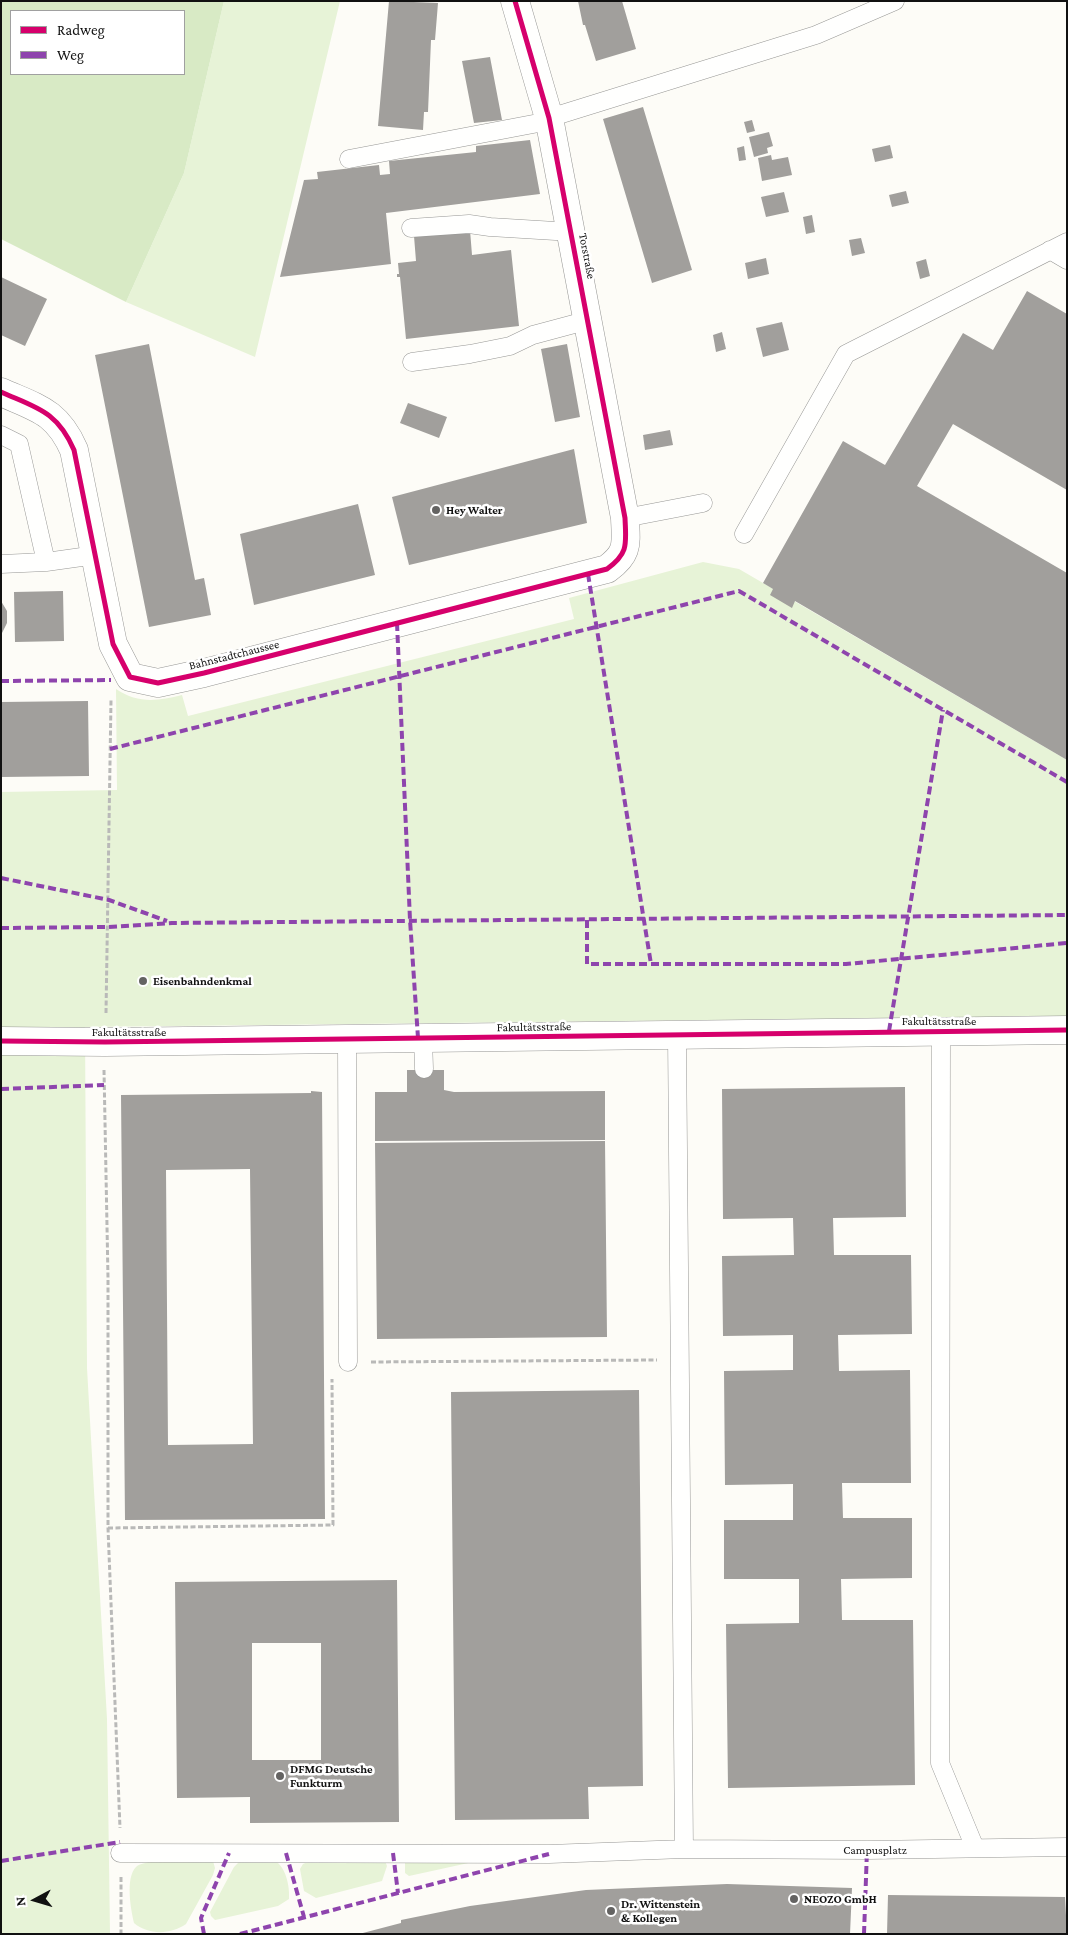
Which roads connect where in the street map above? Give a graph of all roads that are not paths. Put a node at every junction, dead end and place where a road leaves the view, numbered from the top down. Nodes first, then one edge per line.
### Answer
1 (515, 1) edge
2 (896, 1) edge
3 (549, 120) junction
4 (349, 160) dead end
5 (411, 228) dead end
6 (572, 232) junction
7 (1067, 242) edge
8 (1050, 250) junction
9 (1067, 260) edge
10 (589, 320) junction
11 (412, 362) dead end
12 (1, 392) edge
13 (1, 436) edge
14 (703, 504) dead end
15 (625, 518) junction
16 (744, 534) dead end
17 (96, 556) junction
18 (46, 562) junction
19 (1, 564) edge
20 (1067, 1030) edge
21 (941, 1031) junction
22 (677, 1035) junction
23 (423, 1038) junction
24 (347, 1039) junction
25 (1, 1041) edge
26 (424, 1069) dead end
27 (348, 1362) road end
28 (1067, 1847) edge
29 (975, 1848) junction
30 (684, 1849) junction
31 (120, 1853) road end

1 - 3 street, Torstraße
2 - 3 lane
3 - 4 lane
3 - 6 street, Torstraße
5 - 6 lane
6 - 10 street, Torstraße
7 - 8 lane
8 - 9 lane
8 - 16 lane
10 - 11 lane
10 - 15 street, Torstraße
12 - 17 street
13 - 18 lane
14 - 15 lane
15 - 17 street, Bahnstadtchaussee
17 - 18 lane
18 - 19 lane
20 - 21 street, Fakultätsstraße
21 - 22 street, Fakultätsstraße
21 - 29 lane
22 - 23 street, Fakultätsstraße
22 - 30 lane
23 - 24 street, Fakultätsstraße
23 - 26 lane
24 - 25 street, Fakultätsstraße
24 - 27 lane
28 - 29 lane, Campusplatz
29 - 30 lane, Campusplatz
30 - 31 lane, Campusplatz

